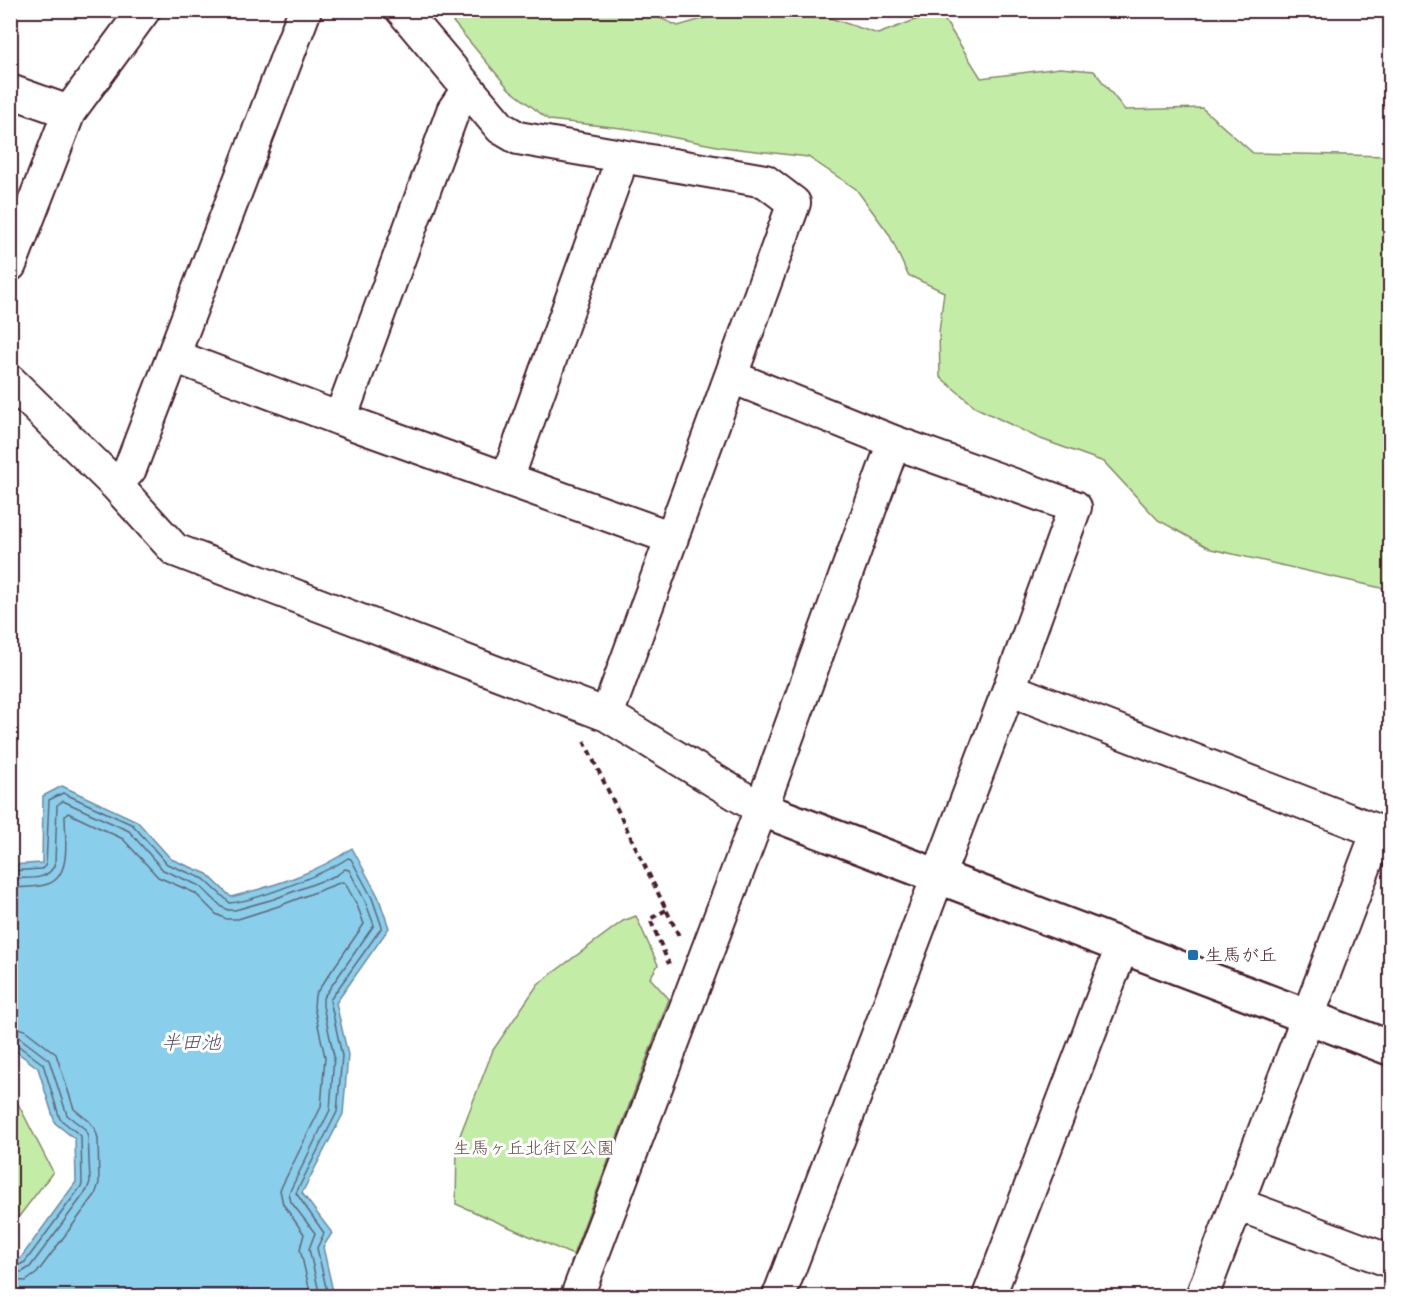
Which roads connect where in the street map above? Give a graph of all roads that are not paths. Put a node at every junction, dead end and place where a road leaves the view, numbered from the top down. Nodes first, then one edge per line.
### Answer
1 (144, 10) edge
2 (305, 10) edge
3 (402, 10) edge
4 (468, 89) junction
5 (10, 91) edge
6 (69, 112) junction
7 (620, 156) junction
8 (10, 265) edge
9 (174, 356) junction
10 (732, 377) junction
11 (10, 381) edge
12 (339, 419) junction
13 (894, 442) junction
14 (507, 478) junction
15 (116, 485) junction
16 (672, 538) junction
17 (1009, 689) junction
18 (607, 715) junction
19 (761, 809) junction
20 (1384, 834) edge
21 (937, 876) junction
22 (1122, 947) junction
23 (1306, 1017) junction
24 (1390, 1048) edge
25 (1237, 1204) junction
26 (1390, 1261) edge
27 (577, 1296) edge
28 (779, 1296) edge
29 (989, 1296) edge
30 (1202, 1296) edge

1 - 6 street
2 - 9 street
3 - 4 street
4 - 7 street
4 - 12 street
5 - 6 street
6 - 8 street
7 - 10 street
7 - 14 street
9 - 12 street
9 - 15 street
10 - 13 street
10 - 16 street
11 - 15 street
12 - 14 street
13 - 17 street
13 - 19 street
14 - 16 street
15 - 18 street
16 - 18 street
17 - 20 street
17 - 21 street
18 - 19 street
19 - 21 street
19 - 27 street
20 - 23 street
21 - 22 street
21 - 28 street
22 - 23 street
22 - 29 street
23 - 24 street
23 - 25 street
25 - 26 street
25 - 30 street

